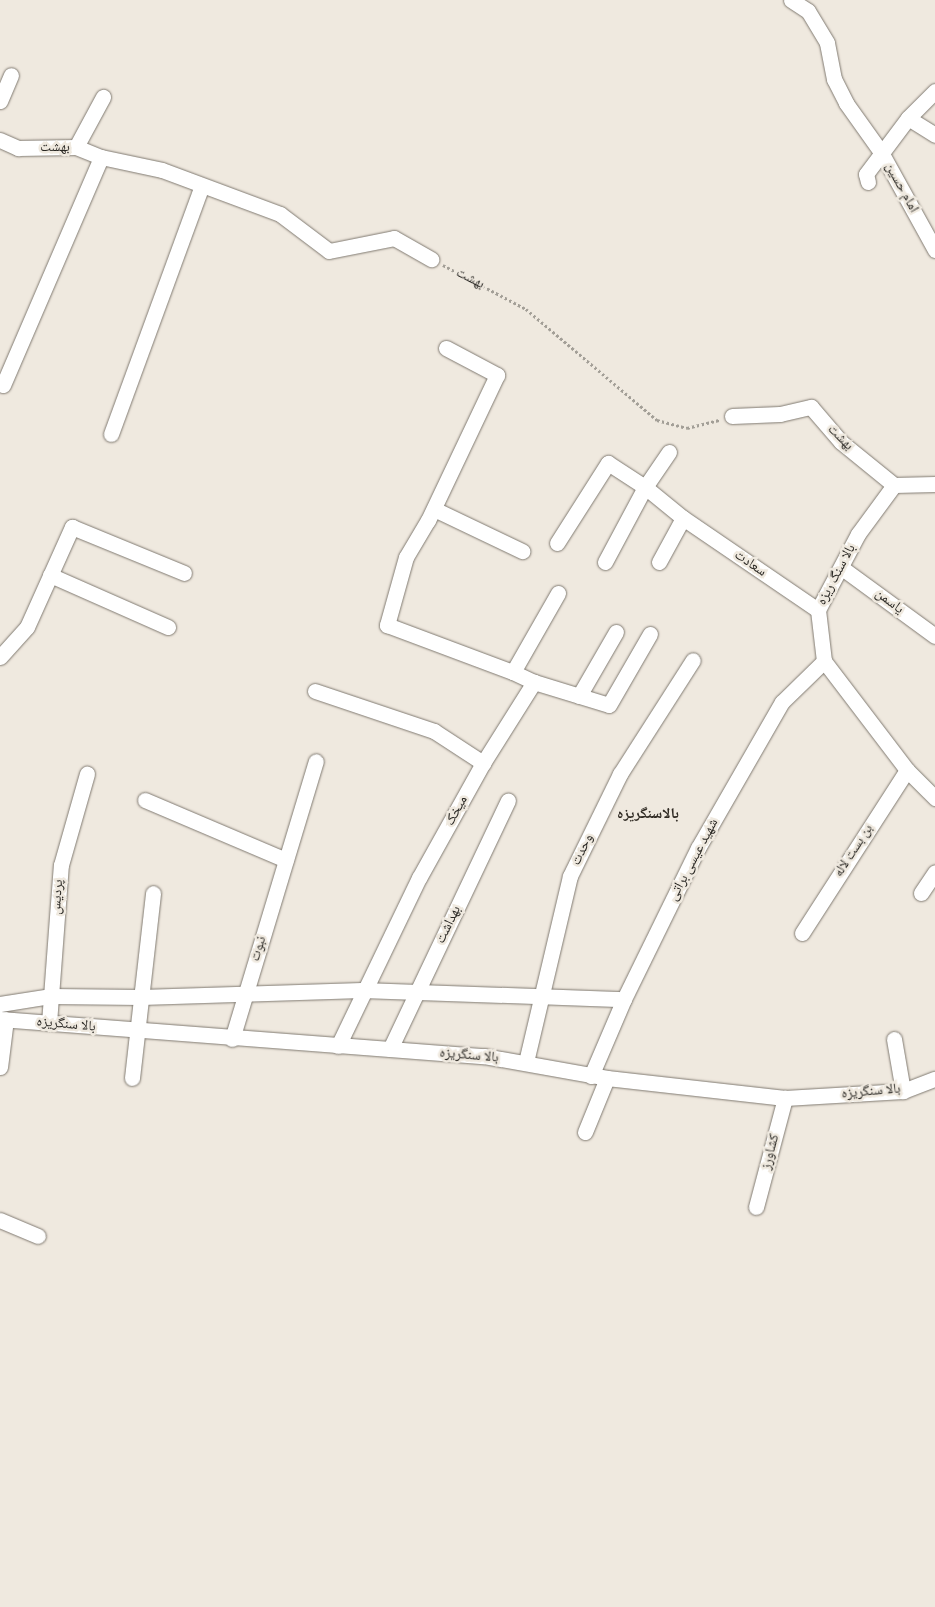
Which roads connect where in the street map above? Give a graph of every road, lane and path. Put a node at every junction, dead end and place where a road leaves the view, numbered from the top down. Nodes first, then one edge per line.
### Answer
1 (791, 0) edge
2 (11, 75) dead end
3 (935, 91) edge
4 (103, 97) dead end
5 (0, 101) edge
6 (908, 118) junction
7 (935, 135) edge
8 (0, 140) edge
9 (76, 147) junction
10 (881, 152) junction
11 (101, 157) junction
12 (868, 182) dead end
13 (202, 186) junction
14 (935, 250) edge
15 (431, 259) joint
16 (446, 348) dead end
17 (3, 385) dead end
18 (732, 416) joint
19 (111, 434) dead end
20 (670, 452) dead end
21 (935, 484) edge
22 (894, 486) junction
23 (645, 487) junction
24 (434, 509) junction
25 (683, 518) junction
26 (557, 543) dead end
27 (522, 551) dead end
28 (605, 562) dead end
29 (659, 562) dead end
30 (842, 568) junction
31 (184, 573) dead end
32 (50, 575) junction
33 (558, 593) dead end
34 (818, 610) junction
35 (168, 627) dead end
36 (616, 632) dead end
37 (650, 634) dead end
38 (935, 636) edge
39 (0, 657) edge
40 (693, 660) dead end
41 (824, 660) junction
42 (513, 672) junction
43 (534, 682) junction
44 (315, 691) dead end
45 (579, 696) junction
46 (316, 761) dead end
47 (483, 763) junction
48 (907, 770) junction
49 (87, 774) dead end
50 (935, 798) edge
51 (146, 800) dead end
52 (508, 801) dead end
53 (286, 860) junction
54 (935, 872) edge
55 (153, 893) dead end
56 (921, 893) dead end
57 (802, 933) dead end
58 (362, 990) junction
59 (417, 992) junction
60 (245, 995) junction
61 (51, 996) junction
62 (544, 996) junction
63 (141, 997) junction
64 (624, 999) junction
65 (0, 1004) edge
66 (3, 1019) edge
67 (49, 1024) junction
68 (137, 1031) junction
69 (232, 1038) junction
70 (894, 1039) dead end
71 (338, 1046) junction
72 (390, 1049) junction
73 (526, 1062) junction
74 (0, 1067) edge
75 (591, 1076) junction
76 (132, 1078) dead end
77 (608, 1078) junction
78 (935, 1079) edge
79 (902, 1091) junction
80 (785, 1098) junction
81 (586, 1132) dead end
82 (756, 1207) dead end
83 (0, 1220) edge
84 (38, 1236) dead end

1 - 10 street, امام حسین
2 - 5 street
3 - 6 street
4 - 9 street
6 - 7 street
6 - 10 street
8 - 9 street, بهشت
9 - 11 street, بهشت
10 - 12 street
10 - 14 street, امام حسین
11 - 13 street, بهشت
11 - 17 street
13 - 15 street, بهشت
13 - 19 street
15 - 18 path, بهشت
16 - 24 street
18 - 22 street, بهشت
20 - 23 street
21 - 22 street
22 - 30 street, بالا سنگ ریزه
23 - 25 street, سعادت
23 - 26 street, سعادت
23 - 28 street
24 - 27 street
24 - 42 street
25 - 29 street
25 - 34 street, سعادت
30 - 34 street, بالا سنگ ریزه
30 - 38 street, یاسمن
31 - 32 street
32 - 35 street
32 - 39 street
33 - 42 street
34 - 41 street, بالا سنگ ریزه
36 - 45 street
37 - 45 street
40 - 62 street, وحدت
41 - 48 street
41 - 64 street, شهید عیسی براتی
42 - 43 street
43 - 45 street
43 - 47 street, میخک
44 - 47 street
46 - 53 street, نبوت
47 - 58 street, میخک
48 - 50 street
48 - 57 street, بن بست لاله
49 - 61 street, پردیس
51 - 53 street
52 - 59 street, بهداشت
53 - 60 street, نبوت
54 - 56 street
55 - 63 street
58 - 59 street
58 - 60 street
58 - 71 street, میخک
59 - 62 street
59 - 72 street, بهداشت
60 - 63 street
60 - 69 street, نبوت
61 - 63 street
61 - 65 street
61 - 67 street, پردیس
62 - 64 street
62 - 73 street, وحدت
63 - 68 street
64 - 75 street, شهید عیسی براتی
66 - 67 street, بالا سنگریزه
66 - 74 street
67 - 68 street, بالا سنگریزه
68 - 69 street, بالا سنگریزه
68 - 76 street
69 - 71 street, بالا سنگریزه
70 - 79 street
71 - 72 street, بالا سنگریزه
72 - 73 street, بالا سنگریزه
73 - 75 street, بالا سنگریزه
75 - 77 street, بالا سنگریزه
77 - 80 street, بالا سنگریزه
77 - 81 street
78 - 79 street, بالا سنگریزه
79 - 80 street, بالا سنگریزه
80 - 82 street, کشاورز
83 - 84 street

